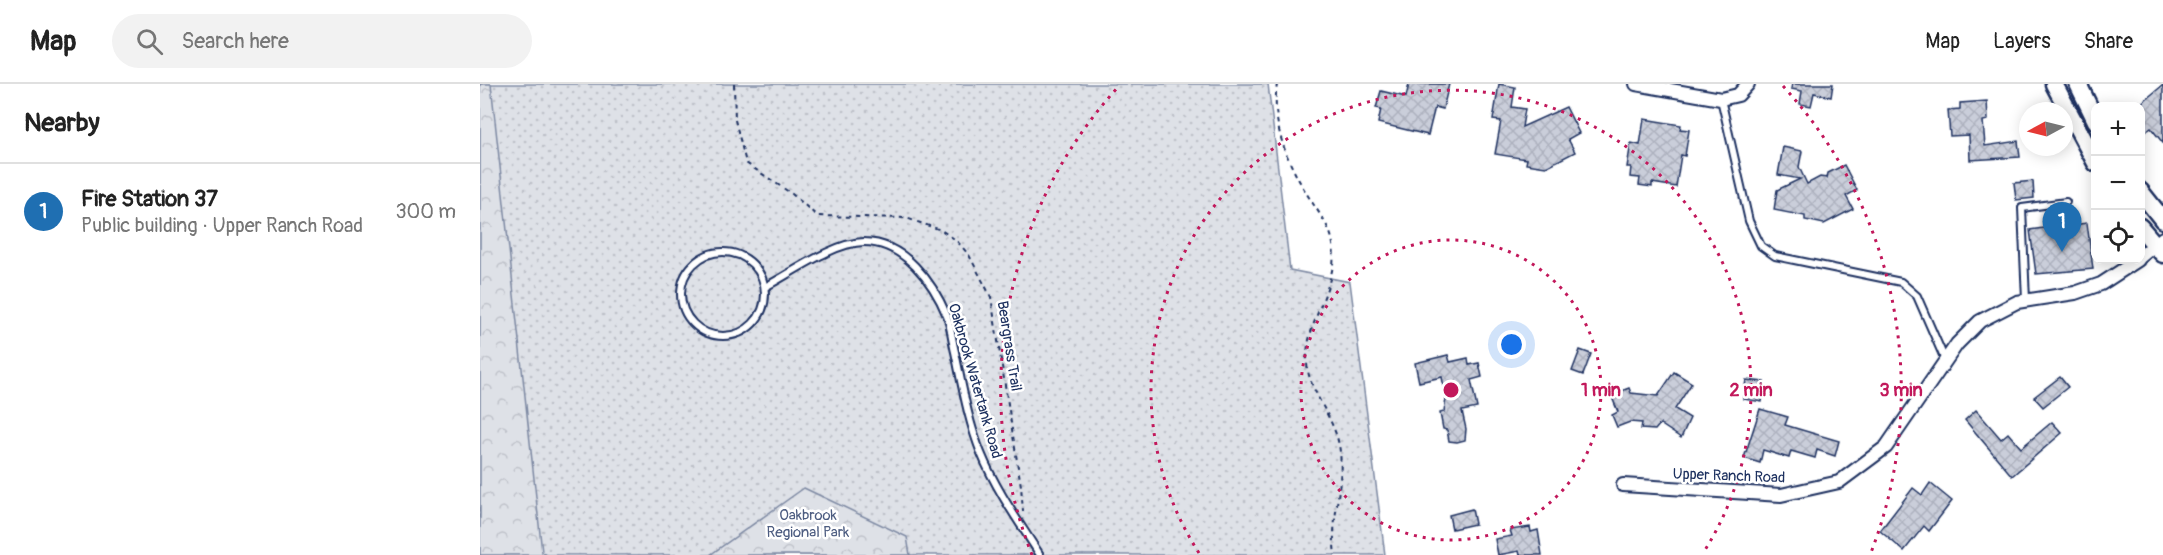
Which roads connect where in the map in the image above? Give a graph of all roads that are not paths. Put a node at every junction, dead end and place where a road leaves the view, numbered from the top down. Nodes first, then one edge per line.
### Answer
1 (1635, 84) edge
2 (1748, 84) edge
3 (2054, 84) edge
4 (2078, 84) edge
5 (1721, 99) junction
6 (2091, 111) edge
7 (2092, 156) edge
8 (2145, 197) edge
9 (2066, 202) dead end
10 (2163, 220) edge
11 (2145, 232) edge
12 (2160, 246) edge
13 (2145, 255) edge
14 (2130, 264) edge
15 (765, 287) junction
16 (2026, 300) junction
17 (1945, 361) junction
18 (1623, 485) dead end
19 (1040, 555) edge

1 - 5 street
2 - 5 street
3 - 7 main road
4 - 6 main road
5 - 17 lane
8 - 10 main road
9 - 16 lane
11 - 12 main road
12 - 13 street, Upper Ranch Road
14 - 16 street, Upper Ranch Road
15 - 15 lane
15 - 19 lane, Oakbrook Watertank Road
16 - 17 street, Upper Ranch Road
17 - 18 street, Upper Ranch Road

